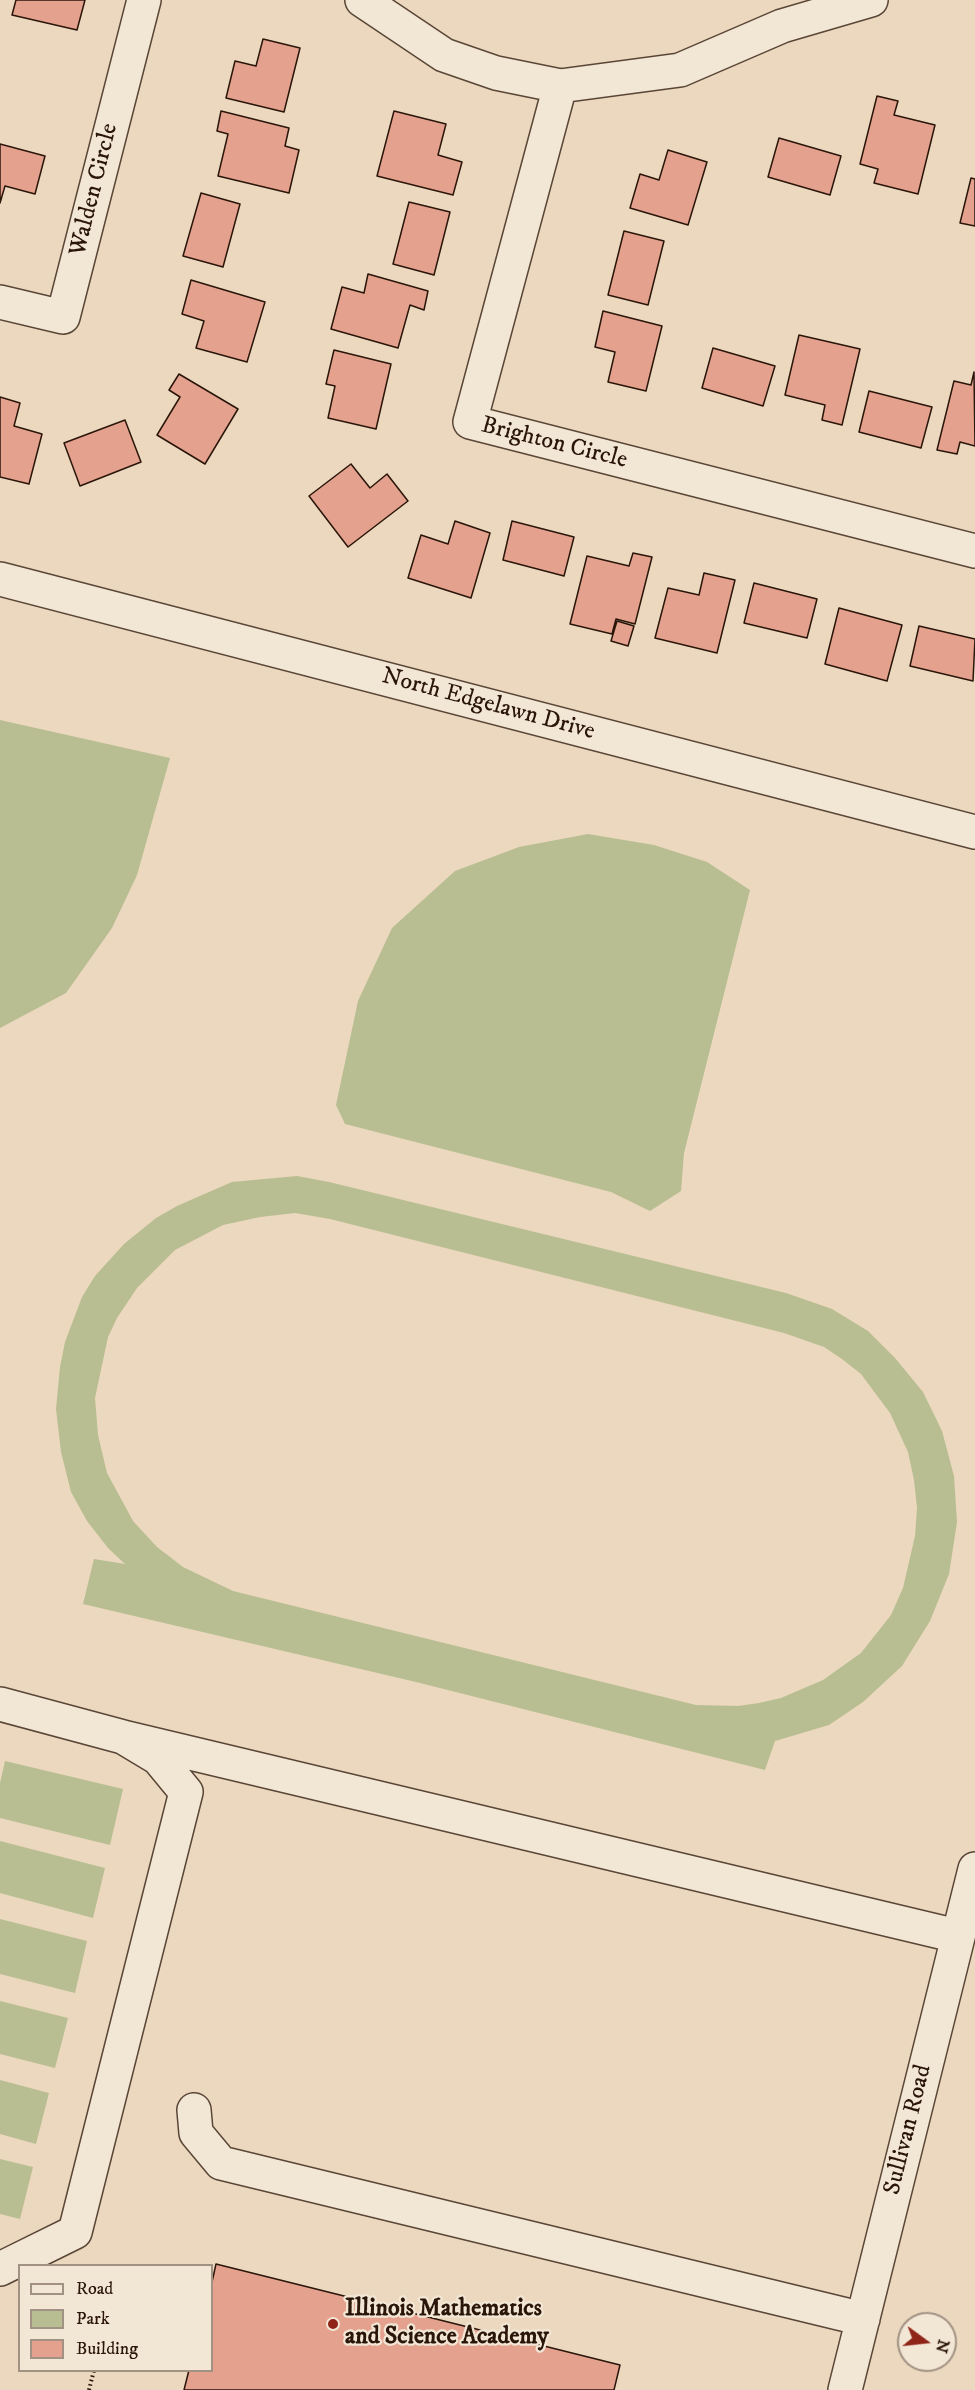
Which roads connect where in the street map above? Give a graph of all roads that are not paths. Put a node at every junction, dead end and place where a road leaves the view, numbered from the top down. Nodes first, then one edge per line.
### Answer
1 (144, 0) edge
2 (362, 0) edge
3 (871, 0) edge
4 (560, 86) junction
5 (0, 302) edge
6 (975, 551) edge
7 (0, 579) edge
8 (975, 832) edge
9 (0, 1704) edge
10 (123, 1737) junction
11 (975, 1869) edge
12 (957, 1936) junction
13 (194, 2110) dead end
14 (0, 2269) edge
15 (863, 2319) junction
16 (845, 2390) edge

1 - 5 street, Walden Circle
2 - 4 street
3 - 4 street
4 - 6 street, Brighton Circle
7 - 8 street, North Edgelawn Drive
9 - 10 street
10 - 12 street
10 - 14 street
11 - 12 street, Sullivan Road
12 - 15 street, Sullivan Road
13 - 15 street
15 - 16 street, Sullivan Road

